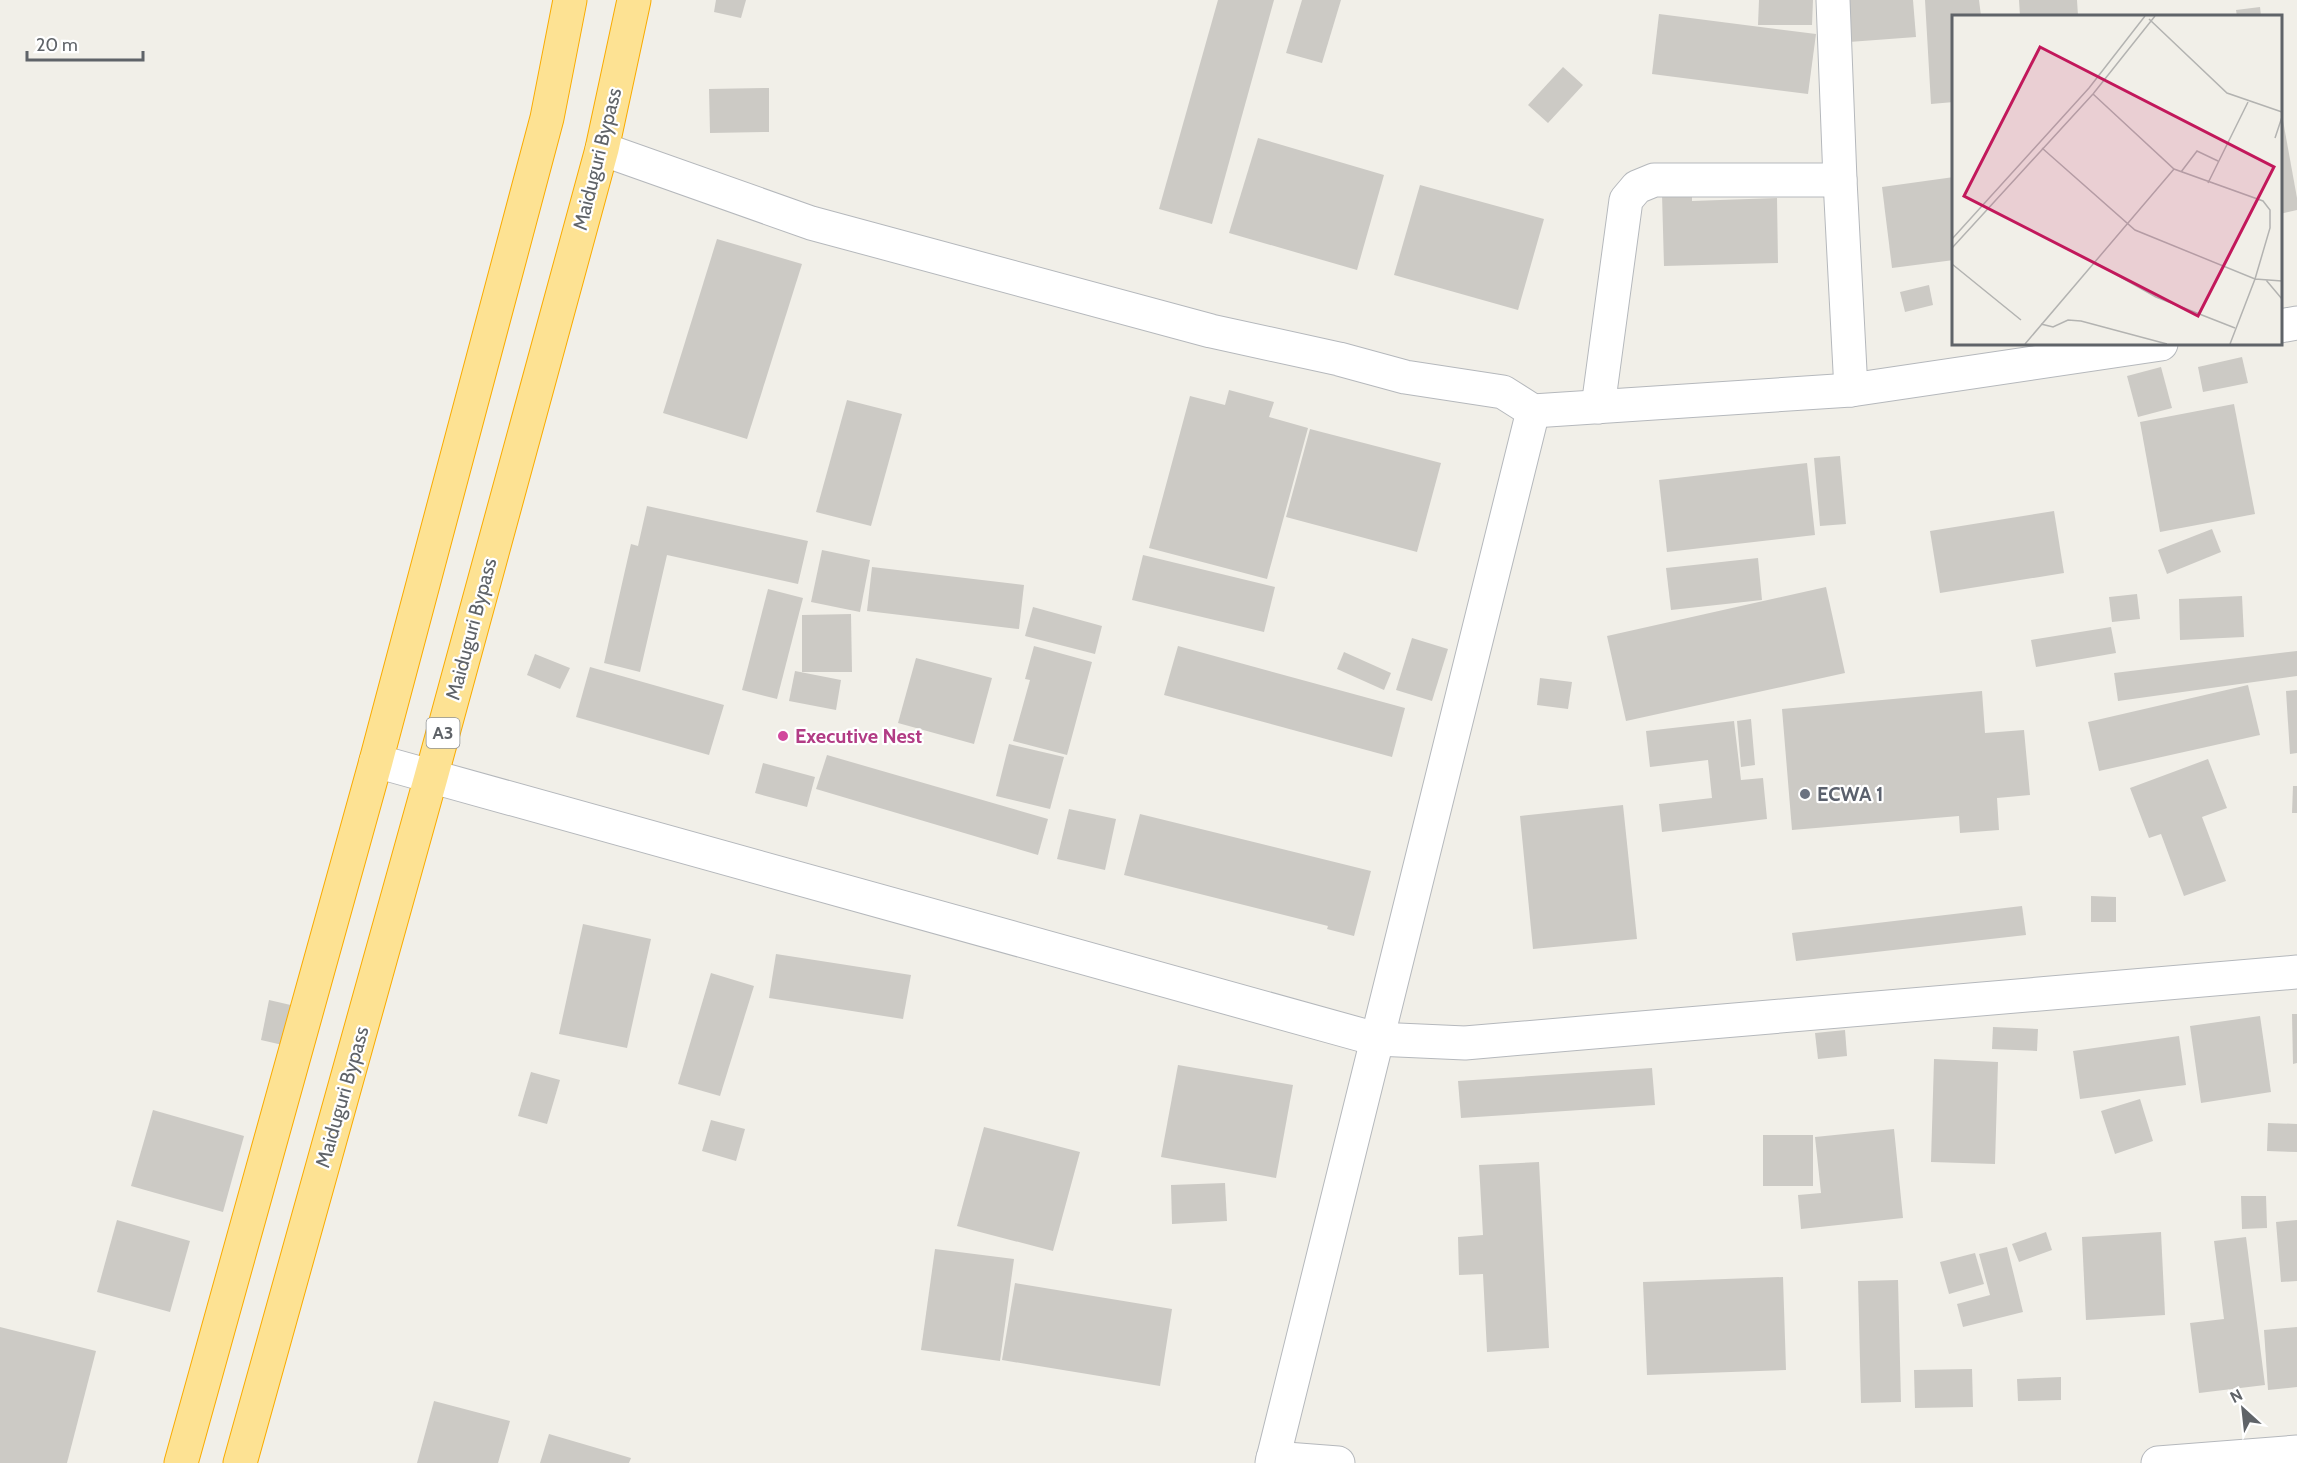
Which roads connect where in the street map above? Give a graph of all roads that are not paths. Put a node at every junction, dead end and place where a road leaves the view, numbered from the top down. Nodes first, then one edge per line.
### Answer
1 (570, 0) edge
2 (634, 0) edge
3 (1833, 0) edge
4 (602, 149) junction
5 (1840, 180) junction
6 (2297, 323) edge
7 (2282, 326) edge
8 (2154, 345) edge
9 (1851, 390) junction
10 (1598, 407) junction
11 (1533, 411) junction
12 (376, 761) junction
13 (431, 777) junction
14 (2297, 972) edge
15 (1376, 1039) junction
16 (2297, 1452) edge
17 (1272, 1461) edge
18 (181, 1463) edge
19 (240, 1463) edge
20 (1338, 1463) edge
21 (2158, 1463) edge

1 - 12 highway
2 - 4 highway, Maiduguri Bypass / A3
3 - 5 street
4 - 11 street
4 - 13 highway, Maiduguri Bypass / A3
5 - 9 street
5 - 10 street
6 - 7 street
8 - 9 street
9 - 10 street
10 - 11 street
11 - 15 street
12 - 13 street
12 - 18 highway
13 - 15 street
13 - 19 highway, Maiduguri Bypass / A3
14 - 15 street
15 - 17 street
16 - 21 street
17 - 20 street

